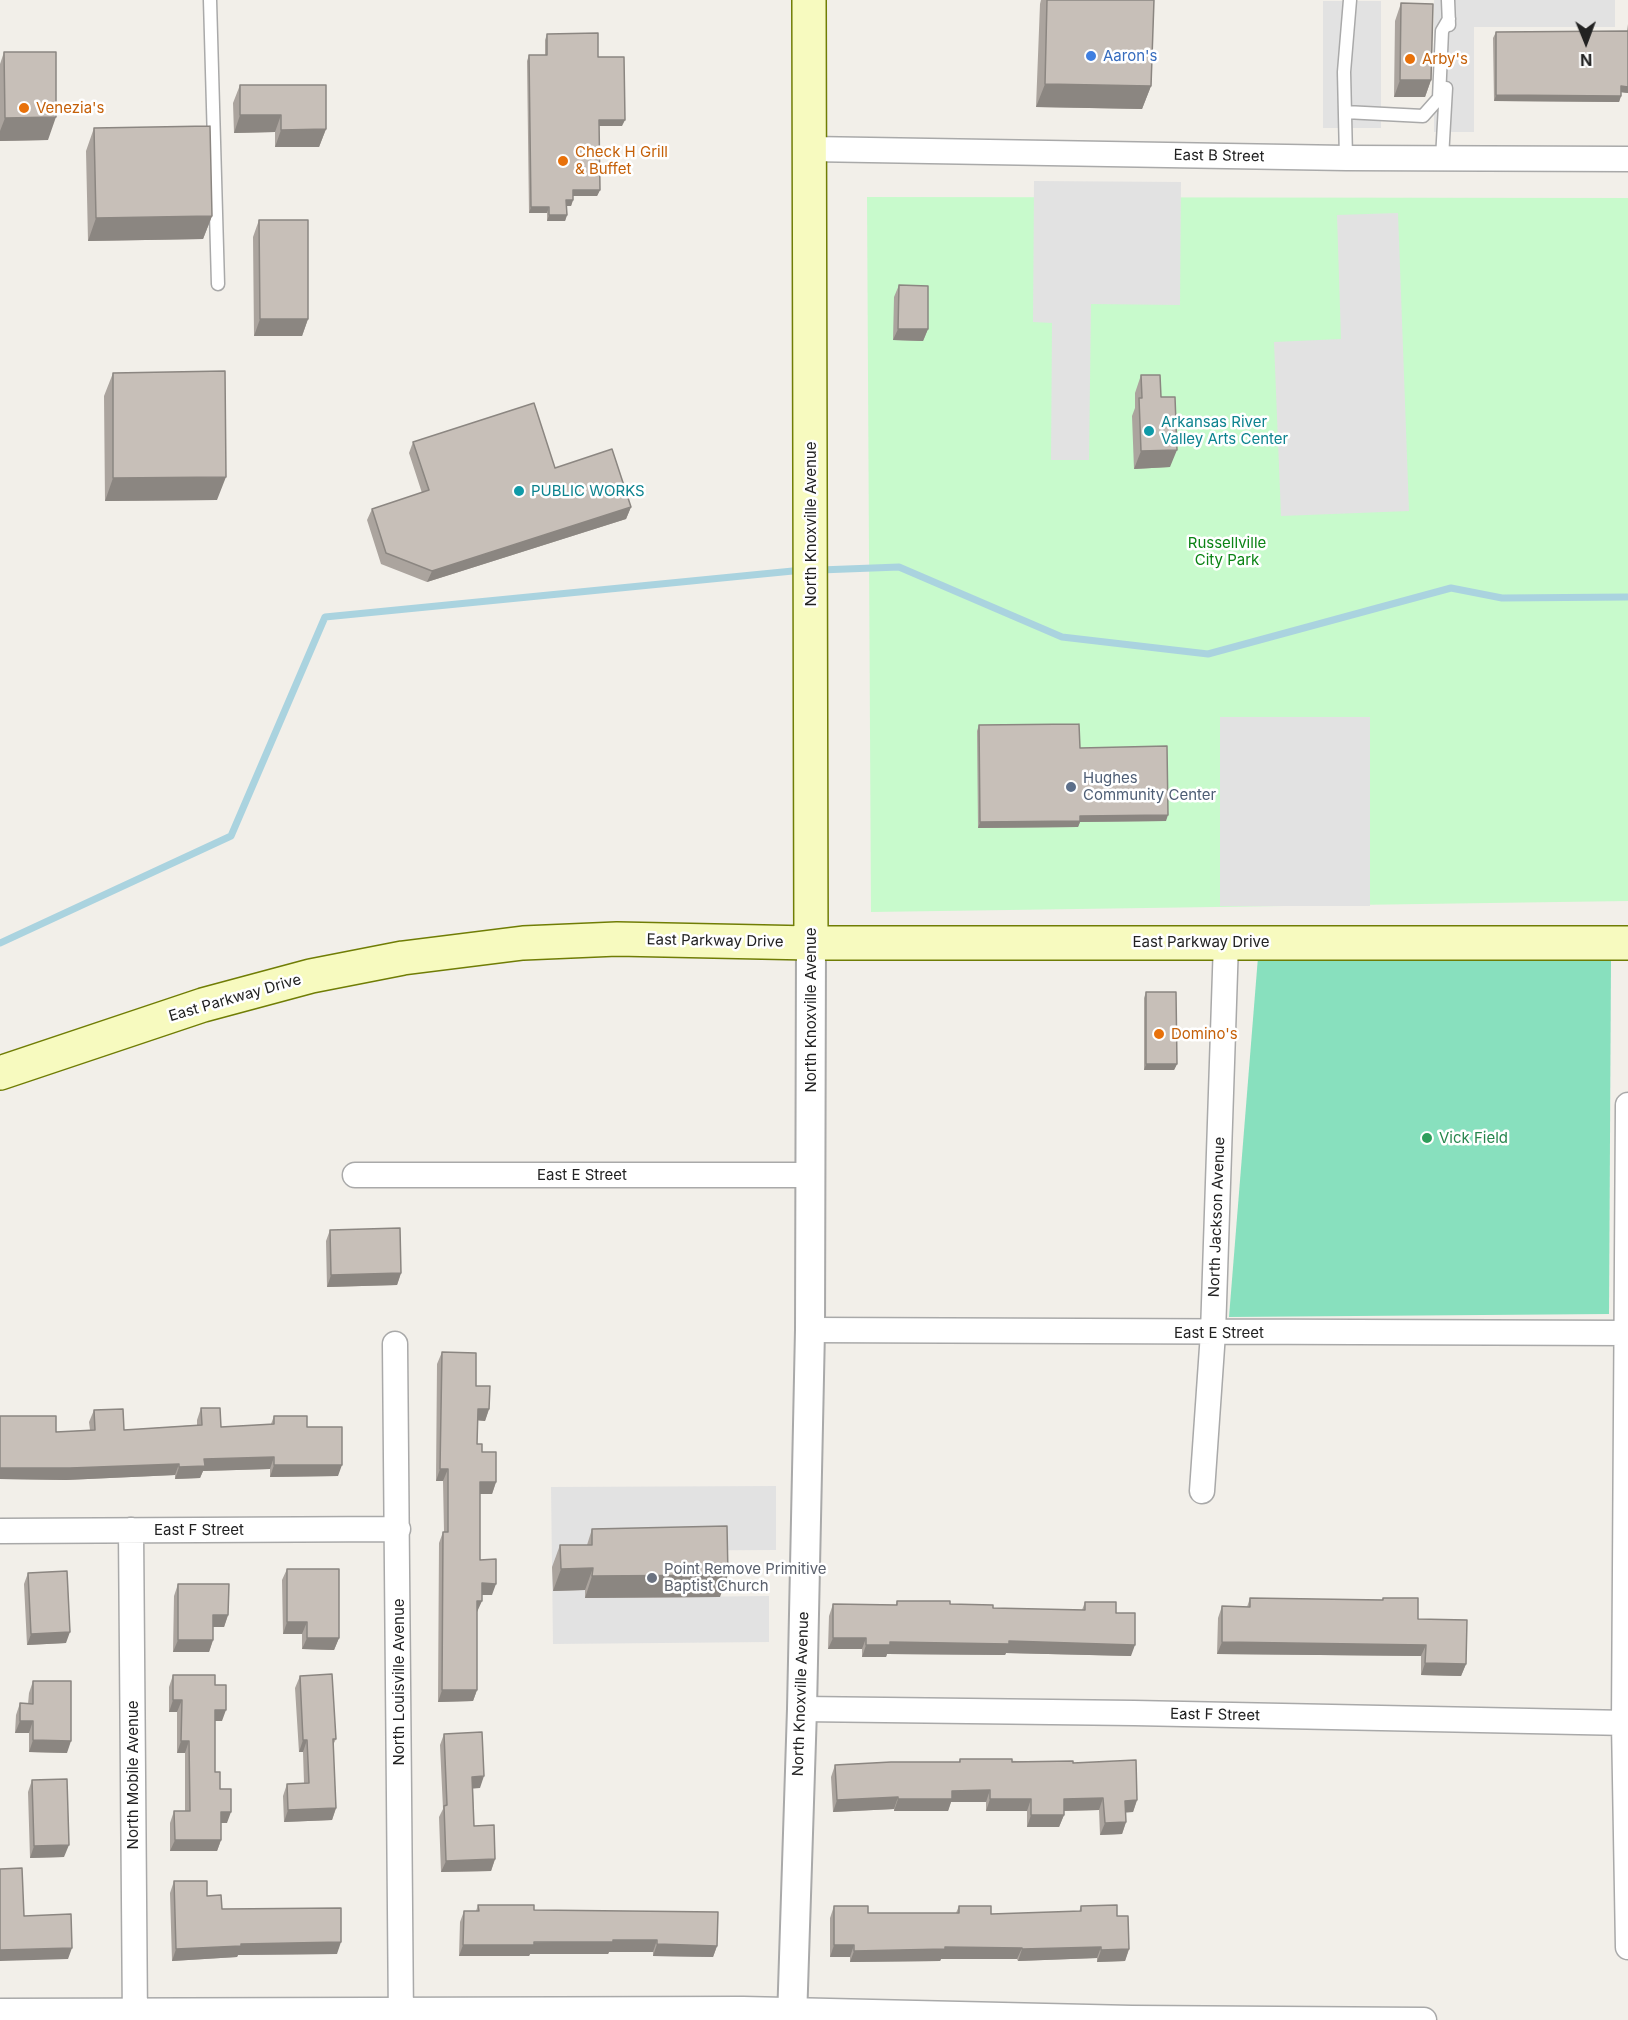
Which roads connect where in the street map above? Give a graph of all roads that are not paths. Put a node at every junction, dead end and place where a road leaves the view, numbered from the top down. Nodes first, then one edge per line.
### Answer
1 (210, 0) edge
2 (809, 0) edge
3 (1350, 0) edge
4 (1448, 0) edge
5 (1449, 19) junction
6 (1345, 112) junction
7 (810, 149) junction
8 (1346, 158) junction
9 (1442, 158) junction
10 (1628, 159) edge
11 (218, 284) dead end
12 (1226, 942) junction
13 (811, 943) junction
14 (1628, 943) edge
15 (0, 1073) edge
16 (1628, 1105) edge
17 (810, 1174) junction
18 (355, 1175) dead end
19 (810, 1330) junction
20 (1213, 1333) junction
21 (1627, 1333) edge
22 (395, 1344) dead end
23 (1202, 1491) dead end
24 (398, 1529) junction
25 (131, 1530) junction
26 (0, 1531) edge
27 (801, 1709) junction
28 (1626, 1723) edge
29 (1628, 1947) edge
30 (0, 2011) edge
31 (401, 2015) edge
32 (792, 2015) edge
33 (135, 2016) edge
34 (1333, 2020) edge
35 (1424, 2020) edge

1 - 11 lane
2 - 7 main road, North Knoxville Avenue
3 - 6 lane
4 - 5 lane
5 - 6 lane
5 - 9 lane
6 - 8 lane
7 - 8 street, East B Street
7 - 13 main road, North Knoxville Avenue
8 - 9 street, East B Street
9 - 10 street, East B Street
12 - 13 main road, East Parkway Drive
12 - 14 main road, East Parkway Drive
12 - 20 street, North Jackson Avenue
13 - 15 main road, East Parkway Drive
13 - 17 street, North Knoxville Avenue
16 - 21 street
17 - 18 street, East E Street
17 - 19 street, North Knoxville Avenue
19 - 20 street, East E Street
19 - 27 street, North Knoxville Avenue
20 - 21 street, East E Street
20 - 23 street, North Jackson Avenue
21 - 28 street
22 - 24 street, North Louisville Avenue
24 - 25 street, East F Street
24 - 31 street, North Louisville Avenue
25 - 26 street, East F Street
25 - 33 street, North Mobile Avenue
27 - 28 street, East F Street
27 - 32 street, North Knoxville Avenue
28 - 29 street
30 - 33 street
31 - 32 street
31 - 33 street
32 - 34 street
34 - 35 street

